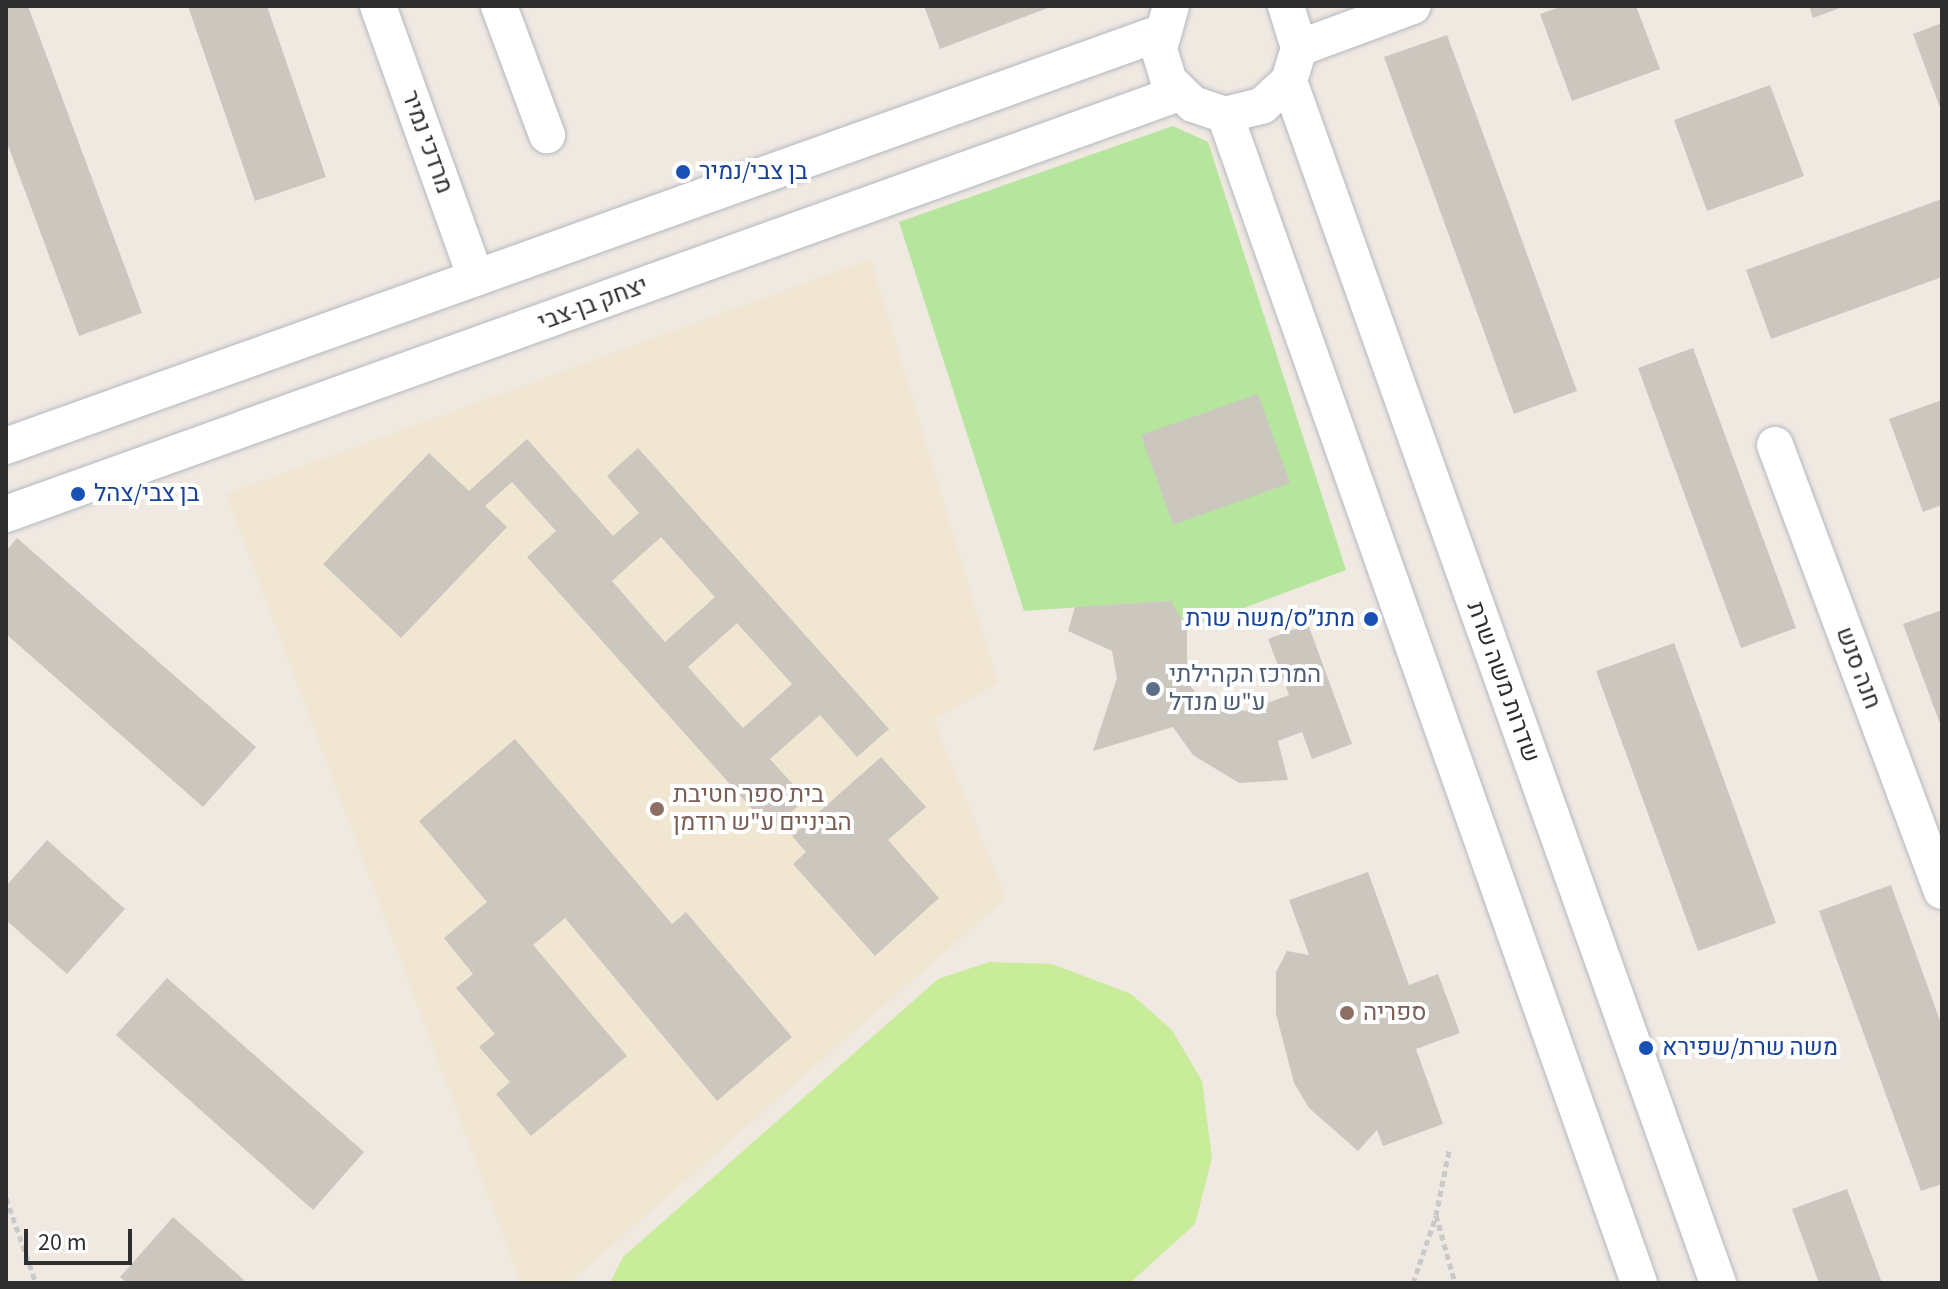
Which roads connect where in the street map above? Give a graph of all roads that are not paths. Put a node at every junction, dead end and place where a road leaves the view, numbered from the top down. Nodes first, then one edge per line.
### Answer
1 (378, 6) edge
2 (499, 6) edge
3 (1286, 6) edge
4 (1413, 6) edge
5 (1166, 20) edge
6 (1294, 65) junction
7 (1179, 93) junction
8 (1225, 115) junction
9 (547, 135) dead end
10 (476, 278) junction
11 (1775, 445) dead end
12 (6, 446) edge
13 (6, 514) edge
14 (1942, 891) edge
15 (1639, 1283) edge
16 (1718, 1283) edge

1 - 10 street, מרדכי נמיר
2 - 9 street
3 - 6 street, שדרות משה שרת
4 - 6 street
5 - 7 street
5 - 10 street
6 - 8 street
6 - 16 street, שדרות משה שרת
7 - 8 street
7 - 13 street, יצחק בן-צבי
8 - 15 street
10 - 12 street
11 - 14 street, חנה סנש

